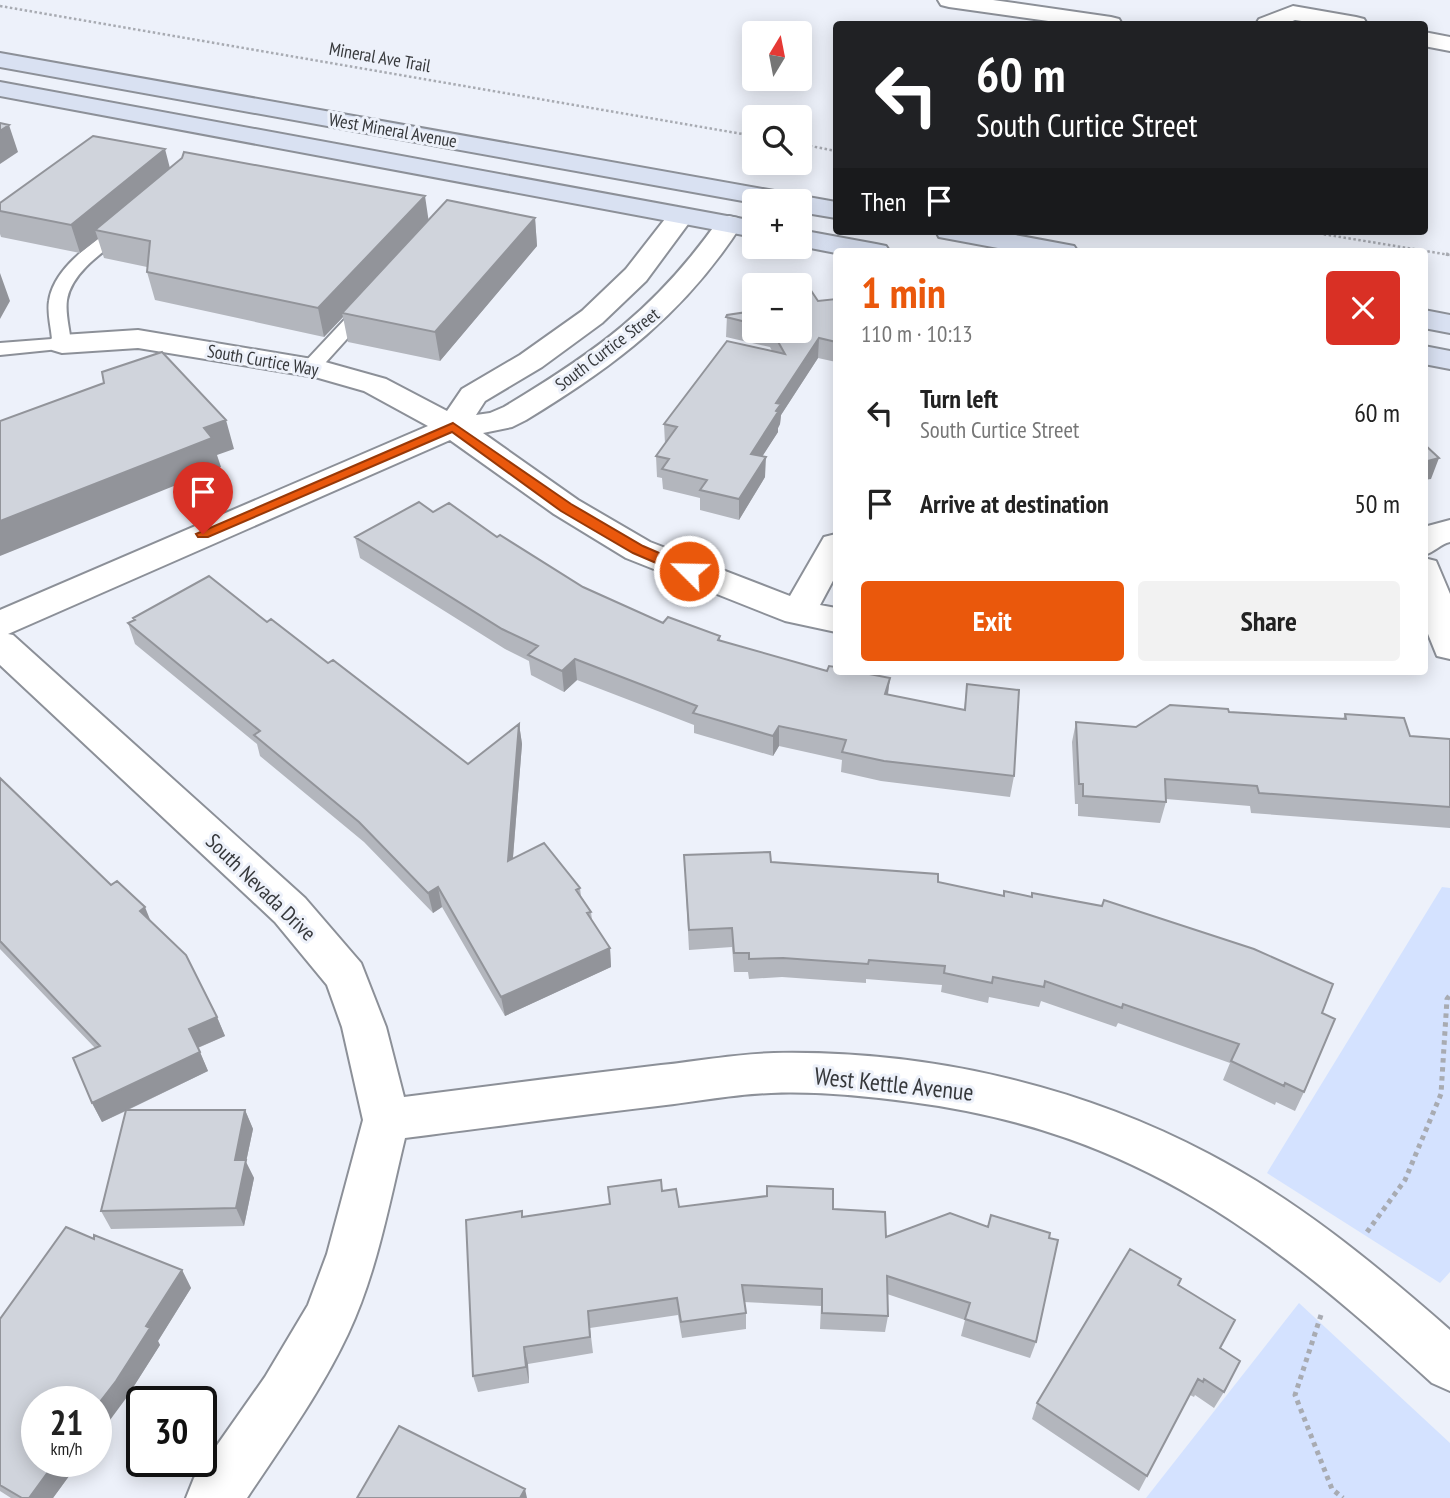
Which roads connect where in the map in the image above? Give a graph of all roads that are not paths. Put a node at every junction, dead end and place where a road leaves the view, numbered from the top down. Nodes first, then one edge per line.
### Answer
1 (949, 0) edge
2 (1292, 7) edge
3 (1091, 21) edge
4 (1271, 21) edge
5 (1345, 21) edge
6 (1428, 40) edge
7 (1450, 44) edge
8 (0, 60) edge
9 (0, 89) edge
10 (742, 193) edge
11 (812, 206) edge
12 (833, 210) edge
13 (141, 214) edge
14 (681, 216) junction
15 (742, 227) edge
16 (971, 235) edge
17 (812, 240) edge
18 (854, 248) edge
19 (1042, 248) edge
20 (375, 297) edge
21 (1428, 320) edge
22 (1450, 324) edge
23 (62, 344) junction
24 (0, 349) edge
25 (1428, 356) edge
26 (1450, 360) edge
27 (310, 368) junction
28 (453, 427) junction
29 (1450, 531) edge
30 (1428, 539) edge
31 (833, 550) edge
32 (1428, 581) edge
33 (798, 613) junction
34 (833, 619) edge
35 (0, 624) edge
36 (0, 644) edge
37 (1450, 647) edge
38 (1428, 665) edge
39 (1450, 666) edge
40 (386, 1120) junction
41 (1450, 1365) edge
42 (214, 1498) edge

1 - 3 street
2 - 4 street
2 - 5 street
6 - 7 street
8 - 10 main road, West Mineral Avenue
9 - 14 main road, West Mineral Avenue
11 - 12 main road
13 - 23 lane
14 - 15 main road, West Mineral Avenue
14 - 28 street, South Curtice Street
15 - 28 street, South Curtice Street
16 - 19 main road
17 - 18 main road
20 - 27 lane
21 - 22 main road
23 - 24 lane
23 - 27 street, South Curtice Way
25 - 26 main road
27 - 28 street, South Curtice Way
28 - 33 street, South Curtice Way
28 - 35 street, South Curtice Street
29 - 30 street
31 - 33 street
32 - 37 street
33 - 34 street, South Curtice Way
36 - 40 street, South Nevada Drive
38 - 39 street
40 - 41 street, West Kettle Avenue
40 - 42 street, South Nevada Drive

